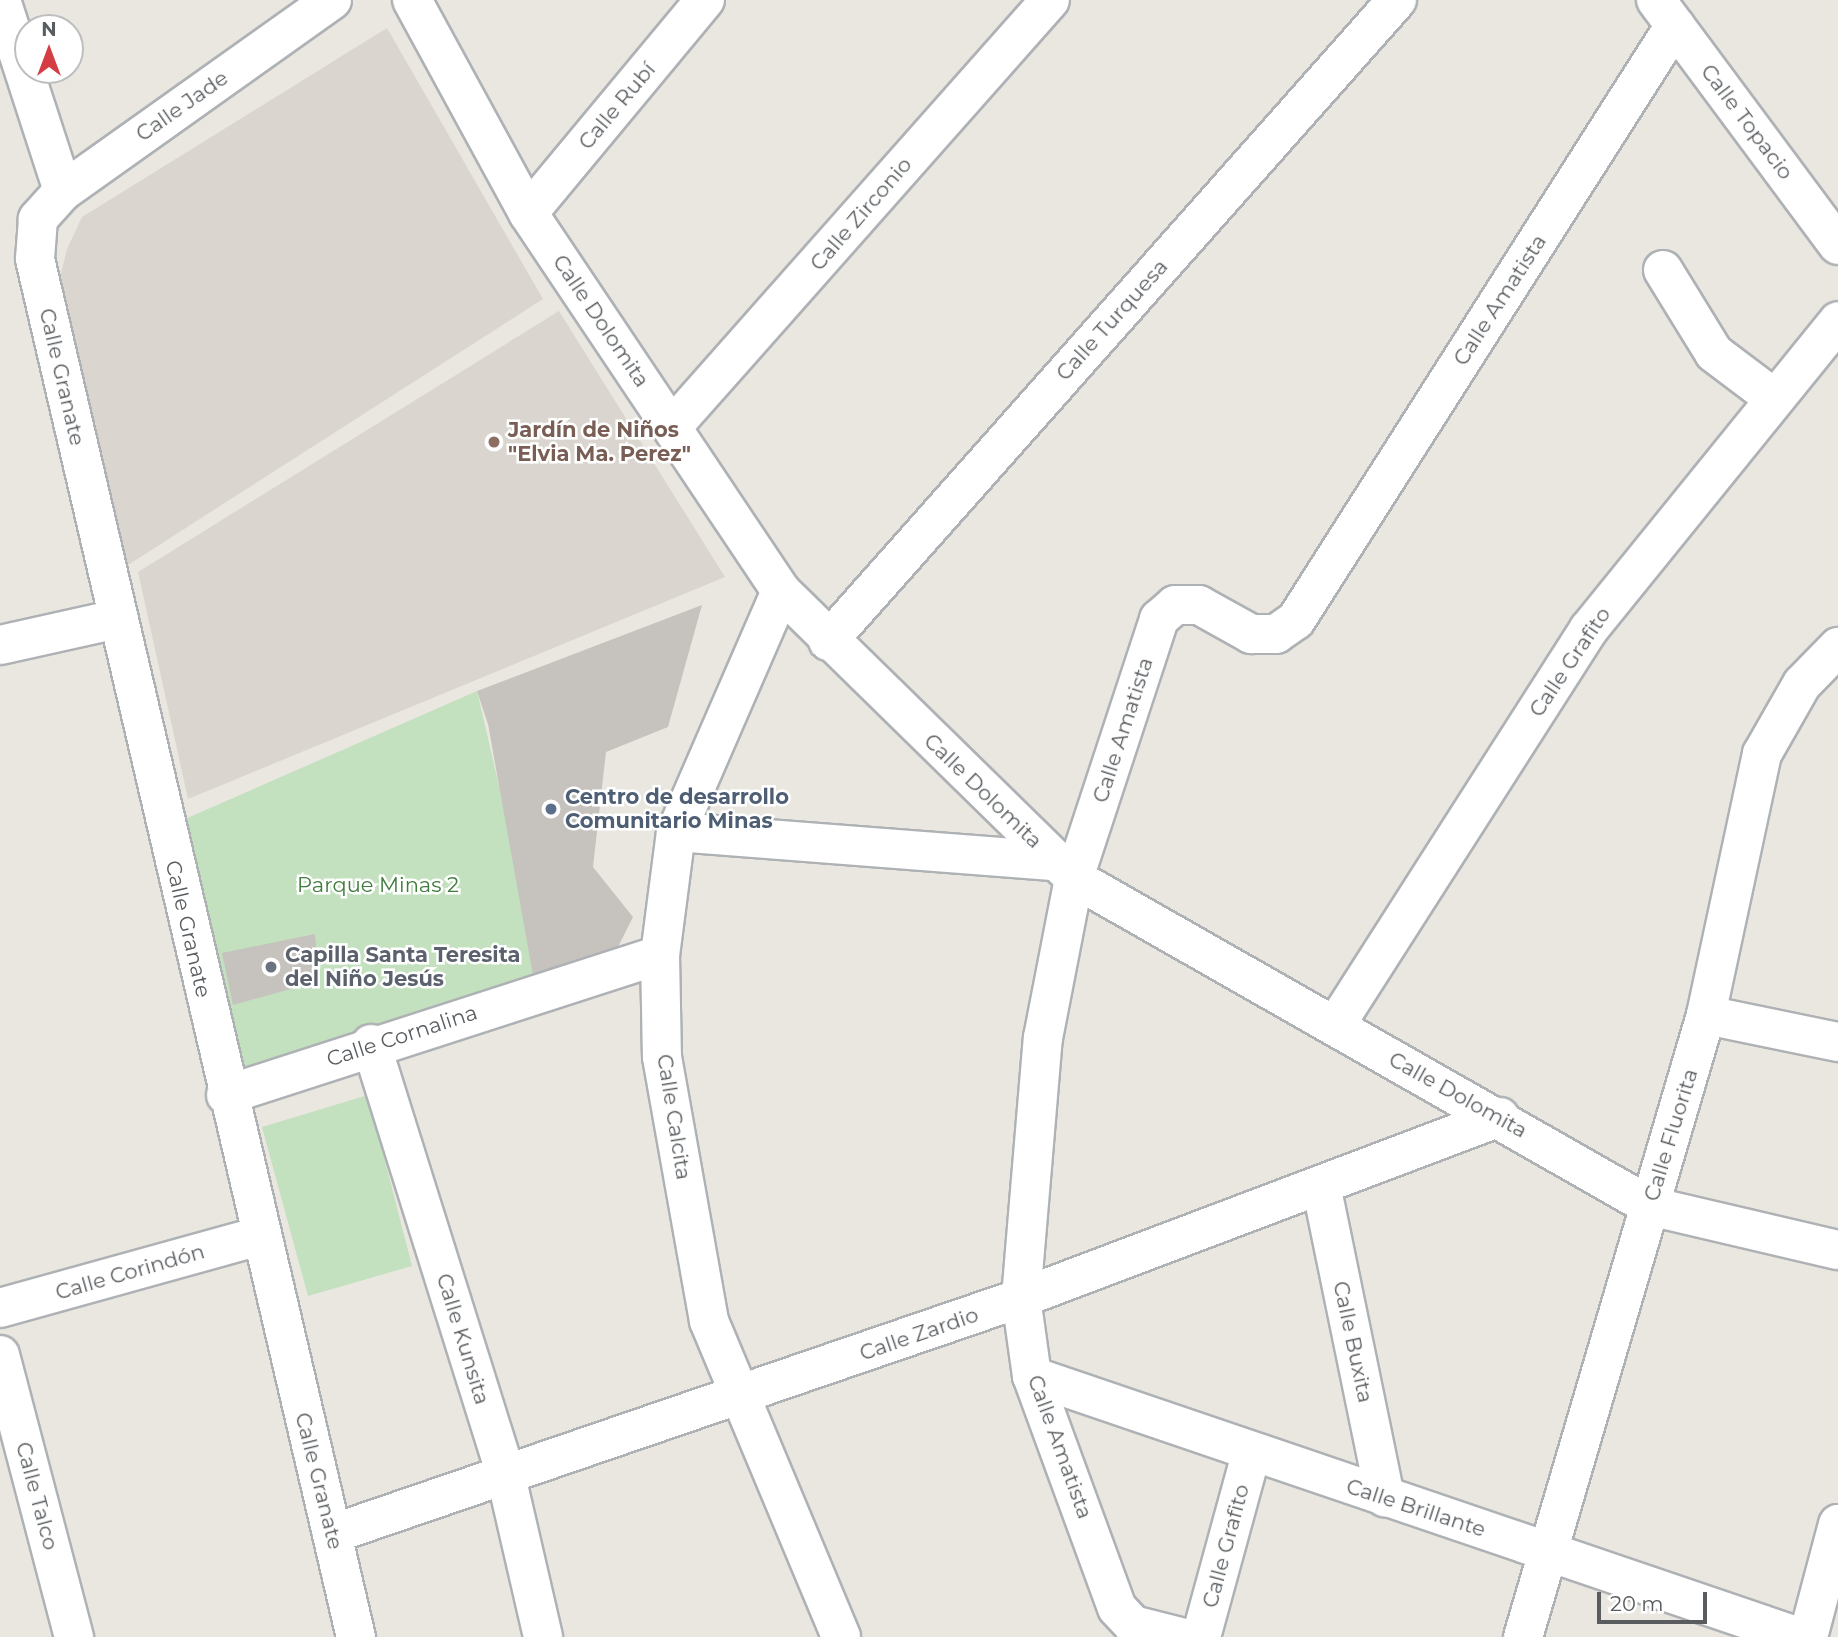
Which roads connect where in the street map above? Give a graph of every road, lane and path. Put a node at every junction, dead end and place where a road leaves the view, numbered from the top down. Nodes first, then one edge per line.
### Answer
1 (1, 0) edge
2 (332, 0) edge
3 (412, 0) edge
4 (705, 0) edge
5 (1050, 0) edge
6 (1397, 0) edge
7 (1666, 13) edge
8 (14, 91) edge
9 (63, 191) junction
10 (528, 213) junction
11 (38, 219) joint
12 (1838, 245) edge
13 (1663, 270) dead end
14 (1838, 321) edge
15 (1775, 400) junction
16 (672, 427) junction
17 (782, 591) junction
18 (117, 618) junction
19 (828, 641) junction
20 (0, 645) edge
21 (1838, 647) edge
22 (676, 832) junction
23 (1065, 869) junction
24 (660, 955) junction
25 (1706, 1015) junction
26 (1335, 1026) junction
27 (1838, 1042) edge
28 (371, 1044) junction
29 (226, 1095) junction
30 (1500, 1117) junction
31 (1321, 1185) junction
32 (1650, 1206) junction
33 (260, 1236) junction
34 (1838, 1250) edge
35 (1021, 1298) junction
36 (0, 1308) edge
37 (0, 1355) edge
38 (1032, 1376) junction
39 (741, 1397) junction
40 (1251, 1454) junction
41 (505, 1472) junction
42 (1385, 1498) junction
43 (1838, 1524) edge
44 (332, 1534) junction
45 (1551, 1551) junction
46 (74, 1637) edge
47 (356, 1637) edge
48 (542, 1637) edge
49 (841, 1637) edge
50 (1180, 1637) edge
51 (1201, 1637) edge
52 (1523, 1637) edge
53 (1799, 1637) edge
54 (1808, 1637) edge

1 - 8 street
2 - 9 street, Calle Jade
3 - 10 street, Calle Dolomita
4 - 10 street, Calle Rubí
5 - 16 street, Calle Zirconio
6 - 19 street, Calle Turquesa
7 - 12 street, Calle Topacio
7 - 23 street, Calle Amatista
8 - 9 street
9 - 11 street, Calle Jade
10 - 16 street, Calle Dolomita
11 - 18 street, Calle Granate
13 - 15 street
14 - 15 street, Calle Grafito
15 - 26 street, Calle Grafito
16 - 17 street, Calle Dolomita
17 - 19 street, Calle Dolomita
17 - 22 street, Calle Calcita
18 - 20 street
18 - 29 street, Calle Granate
19 - 23 street, Calle Dolomita
21 - 25 street, Calle Fluorita
22 - 23 street
22 - 24 street, Calle Calcita
23 - 26 street, Calle Dolomita
23 - 35 street, Calle Amatista
24 - 28 street, Calle Cornalina
24 - 39 street, Calle Calcita
25 - 27 street
25 - 32 street, Calle Fluorita
26 - 30 street, Calle Dolomita
28 - 29 street, Calle Cornalina
28 - 41 street, Calle Kunsita
29 - 33 street, Calle Granate
30 - 31 street, Calle Zardio
30 - 32 street, Calle Dolomita
31 - 35 street, Calle Zardio
31 - 42 street, Calle Buxita
32 - 34 street, Calle Dolomita
32 - 45 street, Calle Fluorita
33 - 36 street, Calle Corindón
33 - 44 street, Calle Granate
35 - 38 street, Calle Amatista
35 - 39 street, Calle Zardio
37 - 46 street, Calle Talco
38 - 40 street, Calle Brillante
38 - 50 street, Calle Amatista
39 - 41 street, Calle Zardio
39 - 49 street, Calle Calcita
40 - 42 street, Calle Brillante
40 - 51 street, Calle Grafito
41 - 44 street, Calle Zardio
41 - 48 street, Calle Kunsita
42 - 45 street, Calle Brillante
43 - 54 street
44 - 47 street, Calle Granate
45 - 52 street, Calle Fluorita
45 - 53 street, Calle Brillante

